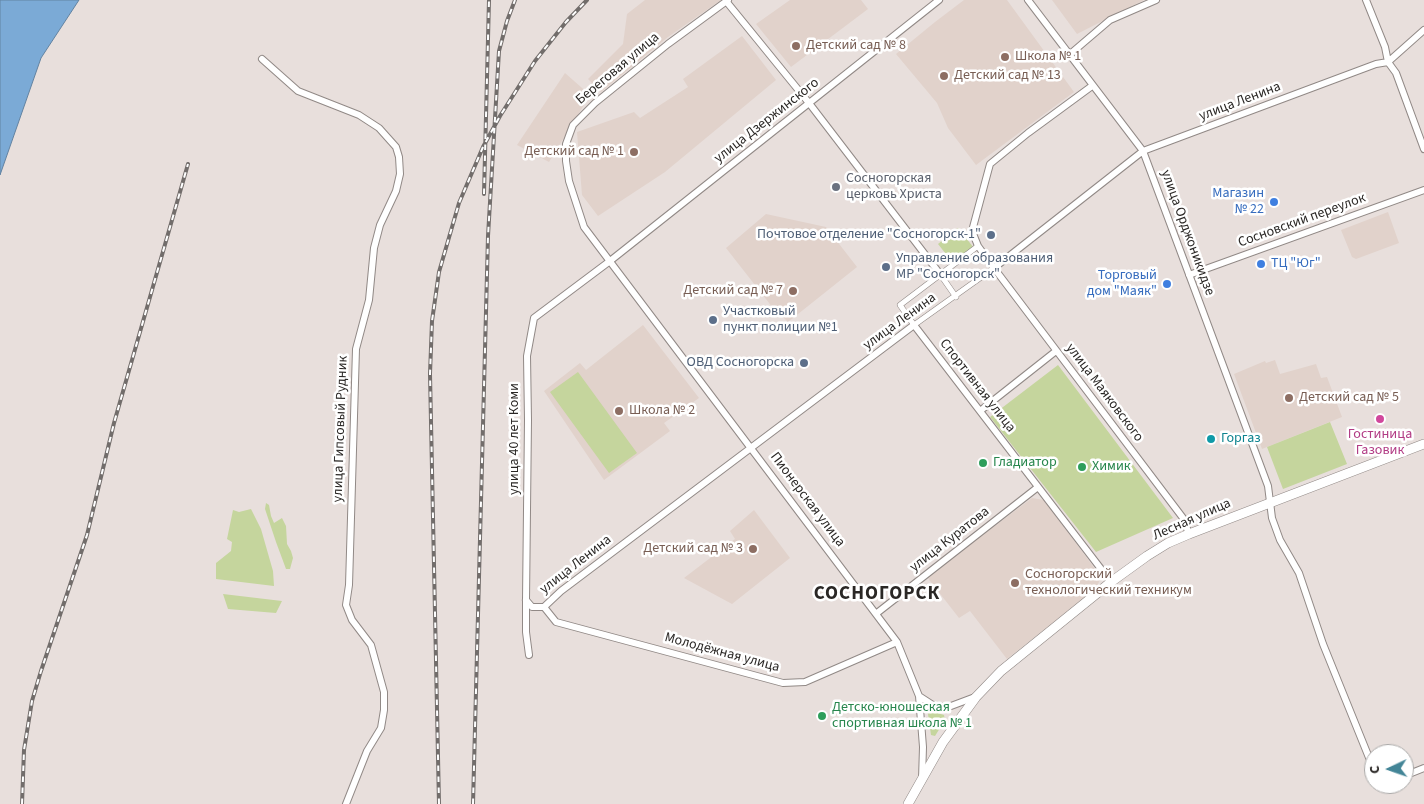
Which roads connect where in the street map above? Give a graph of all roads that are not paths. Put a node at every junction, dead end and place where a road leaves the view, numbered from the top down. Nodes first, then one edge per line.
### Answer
1 (939, 0) edge
2 (1028, 0) edge
3 (1156, 0) edge
4 (1366, 0) edge
5 (727, 1) edge
6 (1424, 30) edge
7 (1069, 55) junction
8 (262, 59) dead end
9 (1388, 62) junction
10 (1092, 86) junction
11 (809, 103) junction
12 (1424, 149) edge
13 (1143, 151) junction
14 (1424, 190) edge
15 (978, 246) junction
16 (610, 261) junction
17 (994, 268) junction
18 (940, 274) junction
19 (1189, 275) junction
20 (956, 297) junction
21 (914, 325) junction
22 (1056, 351) junction
23 (980, 411) junction
24 (1424, 444) edge
25 (752, 448) junction
26 (1038, 487) junction
27 (1270, 503) junction
28 (1189, 534) junction
29 (1111, 582) junction
30 (526, 600) junction
31 (544, 607) junction
32 (877, 613) junction
33 (897, 642) junction
34 (529, 655) dead end
35 (920, 696) junction
36 (976, 697) junction
37 (1364, 745) edge
38 (922, 780) junction
39 (346, 804) edge
40 (908, 804) edge

1 - 11 street, улица Дзержинского
2 - 7 street, улица Орджоникидзе
3 - 7 street
4 - 9 street
5 - 11 street
5 - 16 street, Береговая улица
6 - 9 street, улица Ленина
7 - 10 street, улица Орджоникидзе
8 - 39 street, улица Гипсовый Рудник
9 - 12 street
9 - 13 street, улица Ленина
10 - 13 street, улица Орджоникидзе
10 - 15 street
11 - 16 street, улица Дзержинского
11 - 18 street
13 - 17 street, улица Ленина
13 - 19 street, улица Орджоникидзе
14 - 19 street, Сосновский переулок
15 - 17 street, улица Маяковского
15 - 18 street
16 - 25 street, Пионерская улица
16 - 30 street, улица 40 лет Коми
17 - 20 street, улица Ленина
17 - 22 street, улица Маяковского
18 - 20 street
18 - 21 street
19 - 27 street, улица Орджоникидзе
20 - 21 street, улица Ленина
21 - 23 street, Спортивная улица
21 - 25 street, улица Ленина
22 - 23 street
22 - 28 street, улица Маяковского
23 - 26 street, Спортивная улица
24 - 27 main road, Лесная улица
25 - 31 street, улица Ленина
25 - 32 street, Пионерская улица
26 - 29 street, Спортивная улица
26 - 32 street, улица Куратова
27 - 28 main road, Лесная улица
27 - 37 street, улица Орджоникидзе
28 - 29 main road, Лесная улица
29 - 36 main road, Лесная улица
30 - 31 street
30 - 34 street, улица 40 лет Коми
31 - 33 street, Молодёжная улица
32 - 33 street, Пионерская улица
33 - 35 street, Пионерская улица
35 - 36 street
35 - 38 street, Пионерская улица
36 - 38 main road, Лесная улица
38 - 40 main road, Лесная улица

